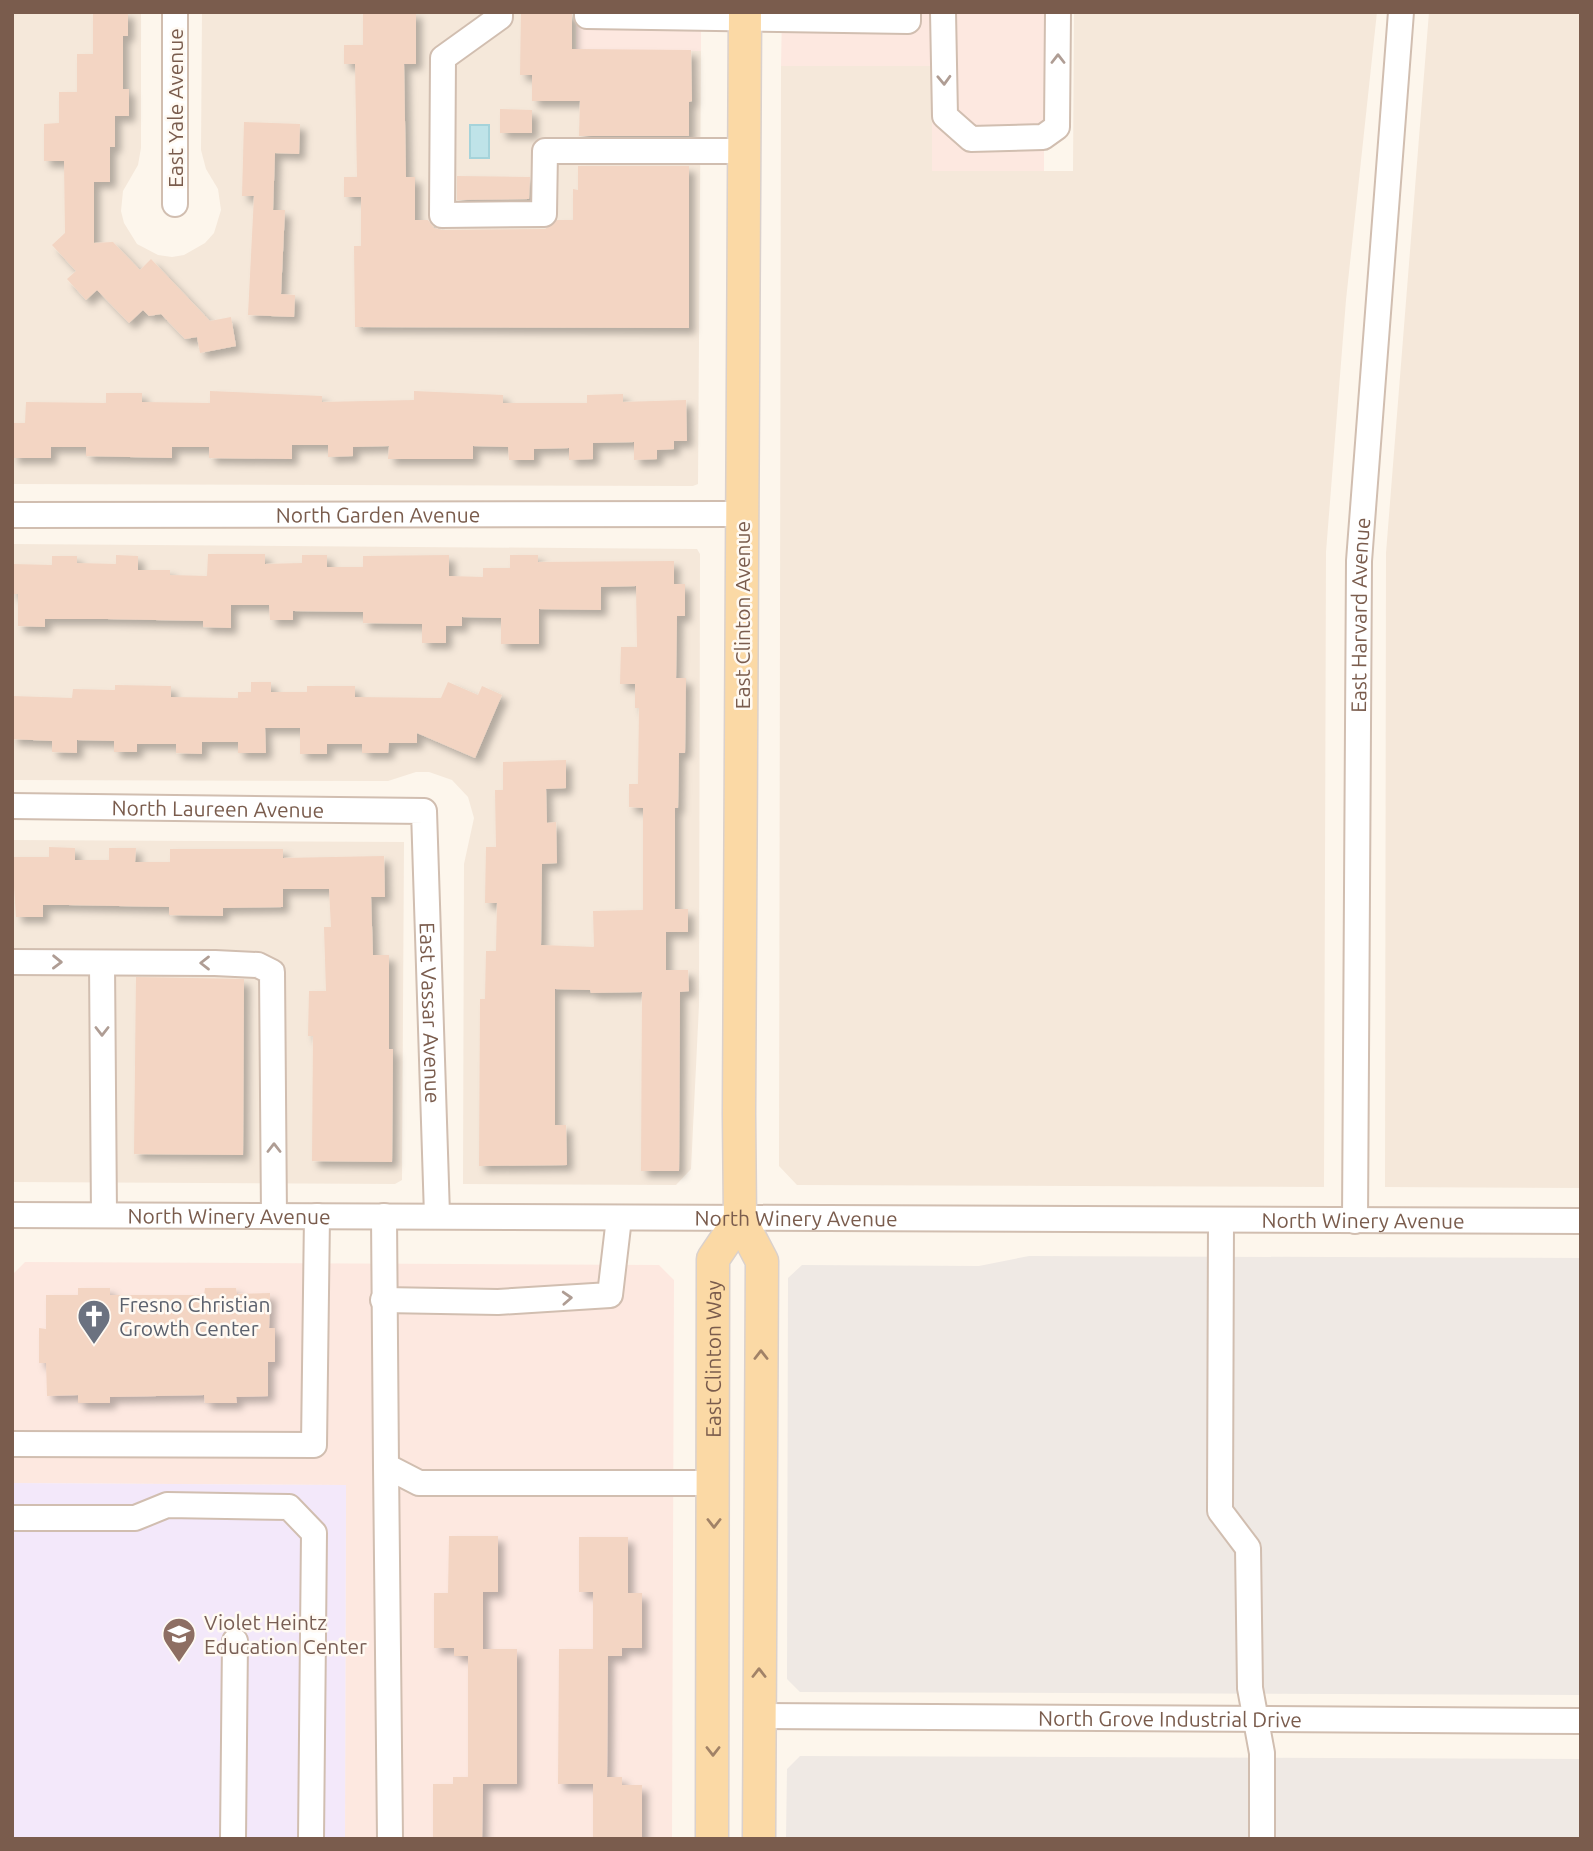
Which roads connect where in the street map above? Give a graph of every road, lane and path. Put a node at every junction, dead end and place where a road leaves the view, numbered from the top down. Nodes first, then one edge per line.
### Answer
1 (174, 12) edge
2 (500, 12) edge
3 (587, 12) edge
4 (908, 12) edge
5 (943, 12) edge
6 (1058, 12) edge
7 (1401, 12) edge
8 (745, 15) edge
9 (745, 151) junction
10 (175, 204) dead end
11 (743, 514) junction
12 (12, 515) edge
13 (12, 806) edge
14 (424, 811) joint
15 (12, 962) edge
16 (102, 963) junction
17 (12, 1215) edge
18 (104, 1215) junction
19 (437, 1215) junction
20 (274, 1216) junction
21 (317, 1216) junction
22 (384, 1216) junction
23 (619, 1218) junction
24 (740, 1219) junction
25 (1221, 1221) junction
26 (1355, 1221) junction
27 (1581, 1221) edge
28 (383, 1300) junction
29 (12, 1444) edge
30 (386, 1466) junction
31 (715, 1483) junction
32 (12, 1518) edge
33 (235, 1641) dead end
34 (759, 1716) junction
35 (1254, 1718) junction
36 (1581, 1721) edge
37 (233, 1839) edge
38 (311, 1839) edge
39 (390, 1839) edge
40 (712, 1839) edge
41 (759, 1839) edge
42 (1262, 1839) edge

1 - 10 street, East Yale Avenue
2 - 9 street
3 - 8 street
4 - 8 street
5 -> 6 street
7 - 26 street, East Harvard Avenue
8 - 9 main road, East Clinton Avenue
9 - 11 main road, East Clinton Avenue
11 - 12 street, North Garden Avenue
11 - 24 main road, East Clinton Avenue
13 - 14 street, North Laureen Avenue
14 - 19 street, East Vassar Avenue
15 -> 16 street
16 -> 18 street
20 -> 16 street
17 - 18 street, North Winery Avenue
18 - 20 street, North Winery Avenue
19 - 22 street, North Winery Avenue
19 - 23 street, North Winery Avenue
20 - 21 street, North Winery Avenue
21 - 22 street, North Winery Avenue
21 - 29 street
22 - 28 street
23 - 24 street, North Winery Avenue
28 -> 23 street
24 - 25 street, North Winery Avenue
24 - 31 main road, East Clinton Way
34 -> 24 main road
25 - 26 street, North Winery Avenue
25 - 35 street
26 - 27 street, North Winery Avenue
28 - 30 street
30 - 31 street
30 - 39 street
31 -> 40 main road, East Clinton Way
32 - 38 street
33 - 37 street
34 - 35 street, North Grove Industrial Drive
34 - 41 main road
35 - 36 street, North Grove Industrial Drive
35 - 42 street

